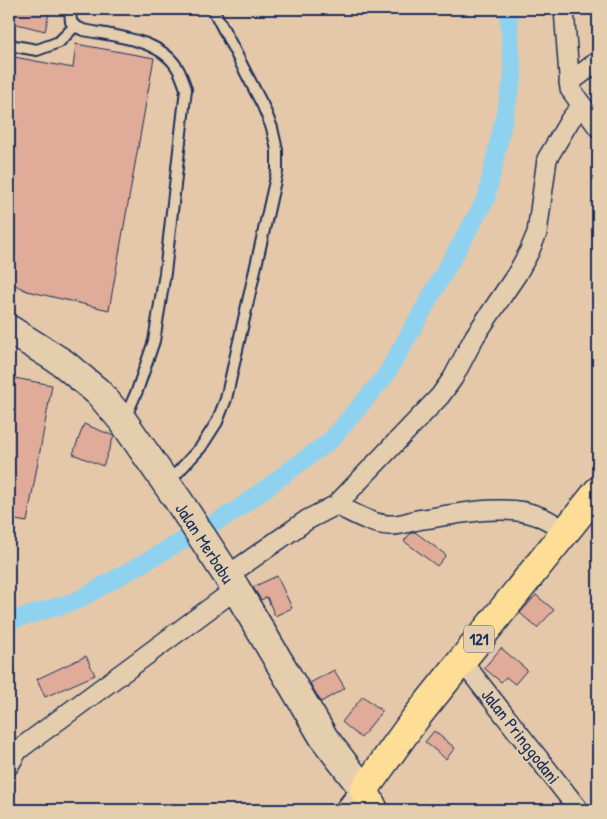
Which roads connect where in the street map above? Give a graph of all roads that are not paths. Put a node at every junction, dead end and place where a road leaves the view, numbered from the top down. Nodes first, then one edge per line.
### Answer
1 (70, 9) edge
2 (213, 9) edge
3 (564, 9) edge
4 (75, 26) junction
5 (9, 45) edge
6 (598, 61) edge
7 (570, 83) junction
8 (582, 105) junction
9 (598, 128) edge
10 (9, 329) edge
11 (123, 421) junction
12 (167, 485) junction
13 (598, 491) edge
14 (336, 505) junction
15 (565, 531) junction
16 (228, 578) junction
17 (462, 661) junction
18 (9, 765) edge
19 (362, 804) edge
20 (579, 810) edge

1 - 4 lane
2 - 12 lane
3 - 7 street
4 - 5 lane
4 - 11 lane
6 - 7 street
7 - 8 street
8 - 9 street
8 - 14 street
10 - 11 main road, Jalan Merbabu
11 - 12 main road, Jalan Merbabu
12 - 16 main road, Jalan Merbabu
13 - 15 main road, 121
14 - 15 street
14 - 16 street
15 - 17 main road, 121
16 - 18 street
16 - 19 main road, Jalan Merbabu
17 - 19 main road, 121
17 - 20 street, Jalan Pringgodani

